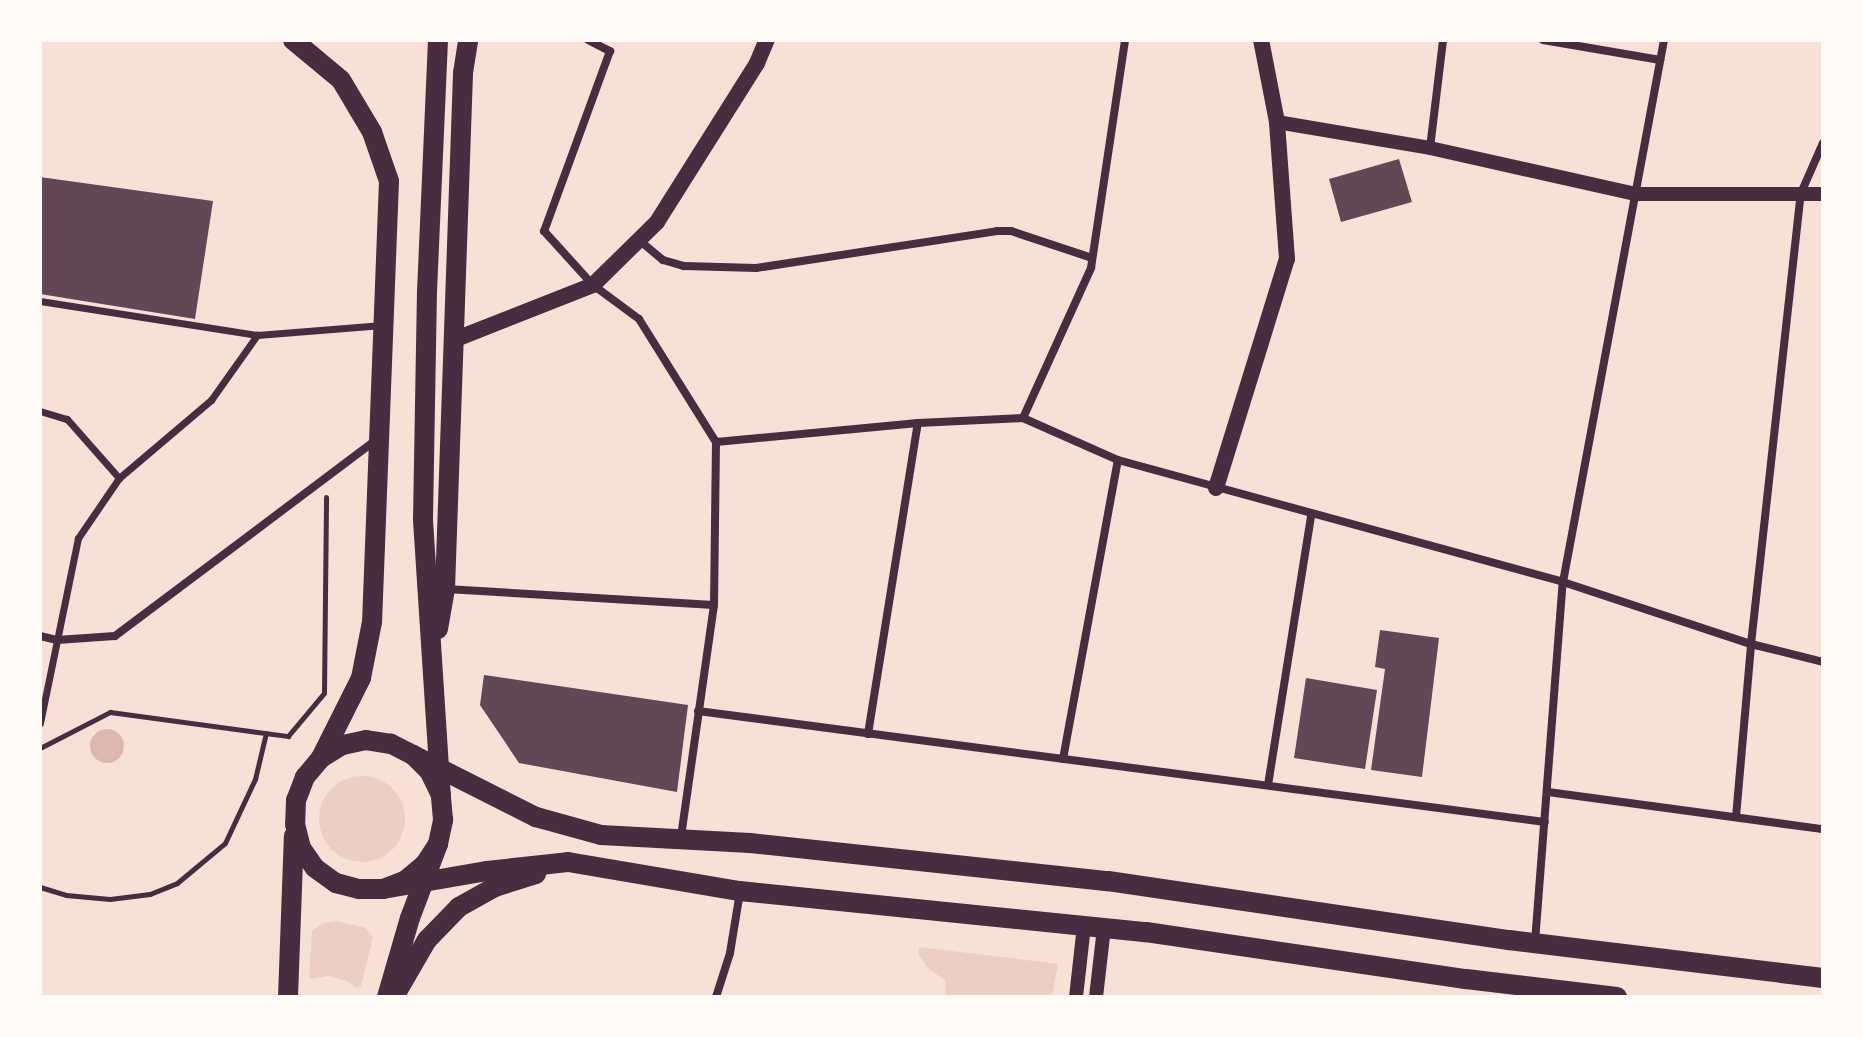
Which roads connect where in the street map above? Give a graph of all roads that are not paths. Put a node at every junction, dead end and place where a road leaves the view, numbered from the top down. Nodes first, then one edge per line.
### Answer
1 (438, 40) edge
2 (465, 40) edge
3 (588, 40) edge
4 (767, 40) edge
5 (1125, 40) edge
6 (1261, 40) edge
7 (1443, 40) edge
8 (1543, 40) edge
9 (1664, 40) edge
10 (294, 42) edge
11 (1660, 60) junction
12 (1277, 122) junction
13 (1823, 143) edge
14 (1430, 148) junction
15 (1801, 193) junction
16 (1635, 194) junction
17 (1823, 194) edge
18 (639, 240) junction
19 (1092, 258) junction
20 (593, 285) junction
21 (40, 301) edge
22 (385, 325) junction
23 (257, 335) junction
24 (456, 339) junction
25 (40, 411) edge
26 (1023, 418) junction
27 (918, 423) junction
28 (382, 436) junction
29 (716, 442) junction
30 (1118, 460) junction
31 (119, 478) junction
32 (1216, 488) junction
33 (1311, 516) junction
34 (1563, 582) junction
35 (445, 589) junction
36 (714, 605) junction
37 (40, 636) edge
38 (57, 640) junction
39 (1751, 644) junction
40 (433, 657) junction
41 (1823, 662) edge
42 (698, 711) junction
43 (40, 723) edge
44 (868, 734) junction
45 (413, 755) junction
46 (321, 758) junction
47 (1063, 759) junction
48 (439, 768) junction
49 (1268, 785) junction
50 (1548, 792) junction
51 (441, 795) junction
52 (1736, 817) junction
53 (1545, 822) junction
54 (295, 824) junction
55 (1823, 829) edge
56 (680, 841) junction
57 (438, 844) junction
58 (568, 862) junction
59 (423, 882) junction
60 (383, 889) junction
61 (740, 891) junction
62 (1094, 927) junction
63 (1535, 942) junction
64 (1823, 978) edge
65 (1537, 993) edge
66 (1592, 995) edge
67 (288, 997) edge
68 (387, 997) edge
69 (394, 997) edge
70 (716, 997) edge
71 (1076, 997) edge
72 (1096, 997) edge
73 (1617, 997) edge

1 - 40 main road
2 - 24 main road
3 - 20 street
4 - 18 main road
5 - 19 street
6 - 12 main road
7 - 14 street
8 - 11 street
9 - 11 street
10 - 22 main road
11 - 16 street
12 - 14 street
12 - 32 main road
13 - 15 street
14 - 16 street
15 - 16 street
15 - 17 street
15 - 39 street
16 - 34 street
18 - 19 street
18 - 20 main road
19 - 26 street
20 - 24 main road
20 - 29 street
21 - 23 street
22 - 23 street
22 - 28 main road
23 - 31 street
24 - 35 main road
25 - 31 street
26 - 27 street
26 - 30 street
27 - 29 street
27 - 44 street
28 - 38 street
28 - 46 main road
29 - 36 street
30 - 32 street
30 - 47 street
31 - 38 street
32 - 33 street
33 - 34 street
33 - 49 street
34 - 39 street
34 - 50 street
35 - 36 street
35 - 40 main road
36 - 42 street
37 - 38 street
38 - 43 street
39 - 41 street
39 - 52 street
40 - 48 main road
42 - 44 street
42 - 56 street
44 - 47 street
45 - 46 main road
45 - 48 main road
45 - 51 main road
46 - 54 main road
47 - 49 street
48 - 51 main road
48 - 56 main road
49 - 53 street
50 - 52 street
50 - 53 street
51 - 57 main road
52 - 55 street
53 - 63 street
54 - 60 main road
54 - 67 main road
56 - 63 main road
57 - 59 main road
57 - 60 main road
58 - 59 main road
58 - 61 main road
58 - 69 main road
59 - 60 main road
59 - 68 main road
61 - 62 main road
61 - 70 street
62 - 65 main road
62 - 71 street
62 - 72 street
63 - 64 main road
65 - 66 main road
66 - 73 main road

